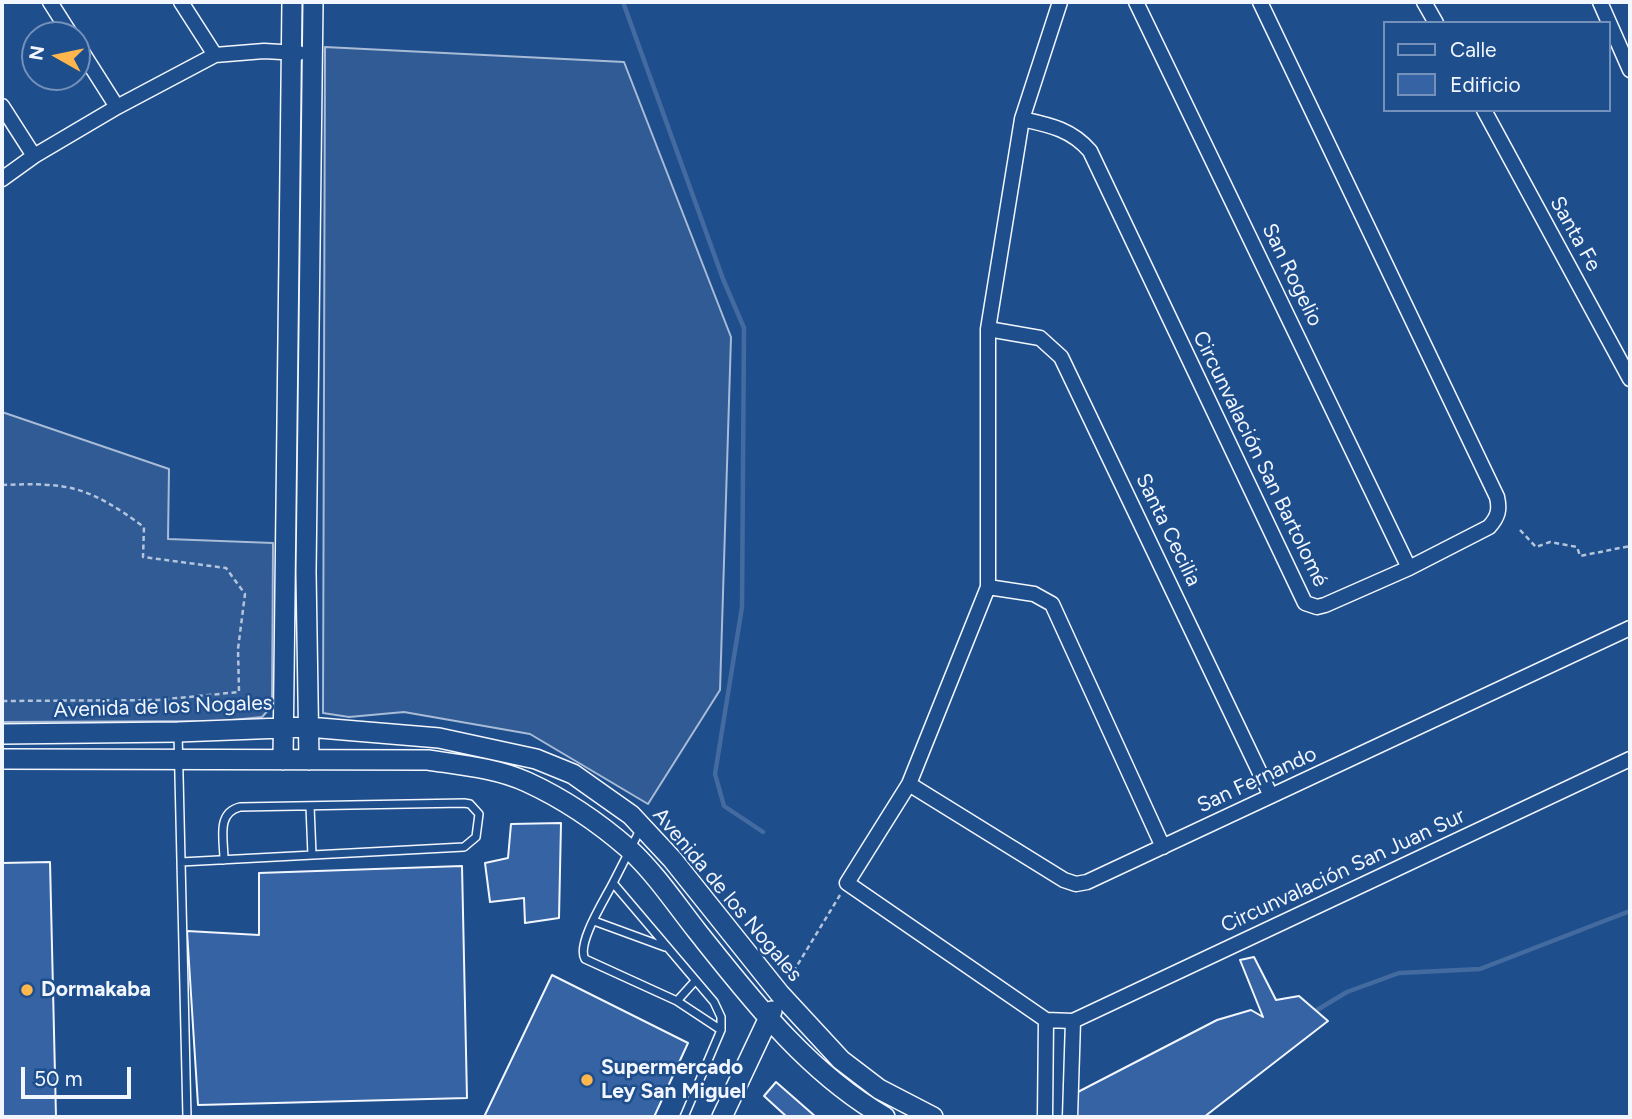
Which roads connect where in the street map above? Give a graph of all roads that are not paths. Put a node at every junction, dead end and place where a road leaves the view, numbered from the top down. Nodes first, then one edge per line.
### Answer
1 (50, 2) edge
2 (181, 2) edge
3 (292, 2) edge
4 (313, 2) edge
5 (1060, 2) edge
6 (1136, 2) edge
7 (1260, 2) edge
8 (1424, 2) edge
9 (1600, 2) edge
10 (62, 21) edge
11 (1435, 21) edge
12 (1608, 21) edge
13 (1611, 27) edge
14 (289, 53) junction
15 (311, 54) junction
16 (215, 55) junction
17 (91, 66) edge
18 (1630, 70) edge
19 (2, 106) edge
20 (117, 107) junction
21 (1485, 112) edge
22 (1021, 119) junction
23 (34, 156) junction
24 (2, 178) edge
25 (988, 329) junction
26 (1630, 379) edge
27 (1409, 568) junction
28 (284, 572) junction
29 (306, 572) junction
30 (988, 587) junction
31 (1630, 628) edge
32 (282, 727) junction
33 (308, 727) junction
34 (178, 732) junction
35 (2, 734) edge
36 (178, 758) junction
37 (2, 759) edge
38 (1630, 759) edge
39 (283, 760) junction
40 (309, 760) junction
41 (909, 784) junction
42 (1271, 796) junction
43 (310, 806) junction
44 (642, 826) junction
45 (1163, 846) junction
46 (631, 851) junction
47 (312, 855) junction
48 (225, 860) junction
49 (181, 862) junction
50 (613, 883) junction
51 (594, 921) junction
52 (665, 947) junction
53 (695, 981) junction
54 (780, 995) junction
55 (677, 1001) junction
56 (768, 1020) junction
57 (1046, 1020) junction
58 (1073, 1021) junction
59 (721, 1030) junction
60 (879, 1089) junction
61 (873, 1114) edge
62 (187, 1117) edge
63 (684, 1117) edge
64 (722, 1117) edge
65 (933, 1117) edge
66 (1045, 1117) edge
67 (1070, 1117) edge

1 - 10 street
2 - 16 street
3 - 14 main road
4 - 15 main road
5 - 22 street
6 - 27 street, San Rogelio
7 - 27 street, Circunvalación San Bartolomé
8 - 11 street
9 - 12 street
13 - 18 street
14 - 15 street
14 - 16 street
14 - 28 main road
15 - 29 main road
16 - 20 street
17 - 20 street
19 - 23 street
20 - 23 street
21 - 26 street, Santa Fe
22 - 25 street
22 - 27 street, Circunvalación San Bartolomé
23 - 24 street
25 - 30 street
25 - 42 street, Santa Cecilia
28 - 29 main road
28 - 32 main road
29 - 33 main road
30 - 41 street
30 - 45 street
31 - 42 street, San Fernando
32 - 33 main road, Avenida de los Nogales
32 - 34 main road, Avenida de los Nogales
32 - 39 main road
33 - 40 main road
33 - 44 main road, Avenida de los Nogales
34 - 35 main road, Avenida de los Nogales
34 - 36 lane
36 - 37 main road, Avenida de los Nogales
36 - 39 main road, Avenida de los Nogales
36 - 49 lane
38 - 58 street, Circunvalación San Juan Sur
39 - 40 main road, Avenida de los Nogales
40 - 46 main road, Avenida de los Nogales
41 - 45 street, San Fernando
41 - 57 street
42 - 45 street, San Fernando
43 - 47 lane
43 - 47 lane
43 - 48 lane
44 - 46 lane
44 - 54 main road, Avenida de los Nogales
46 - 50 lane
46 - 56 main road, Avenida de los Nogales
47 - 48 lane
48 - 49 lane
49 - 62 lane
50 - 51 lane
50 - 52 lane
51 - 52 lane
51 - 55 lane
52 - 53 lane
53 - 55 lane
53 - 59 lane
54 - 56 main road
54 - 60 main road, Avenida de los Nogales
55 - 59 lane
56 - 61 main road, Avenida de los Nogales
56 - 64 main road
57 - 58 street, Circunvalación San Juan Sur
57 - 66 street
58 - 67 street
59 - 63 lane
60 - 61 lane
60 - 65 main road, Avenida de los Nogales

